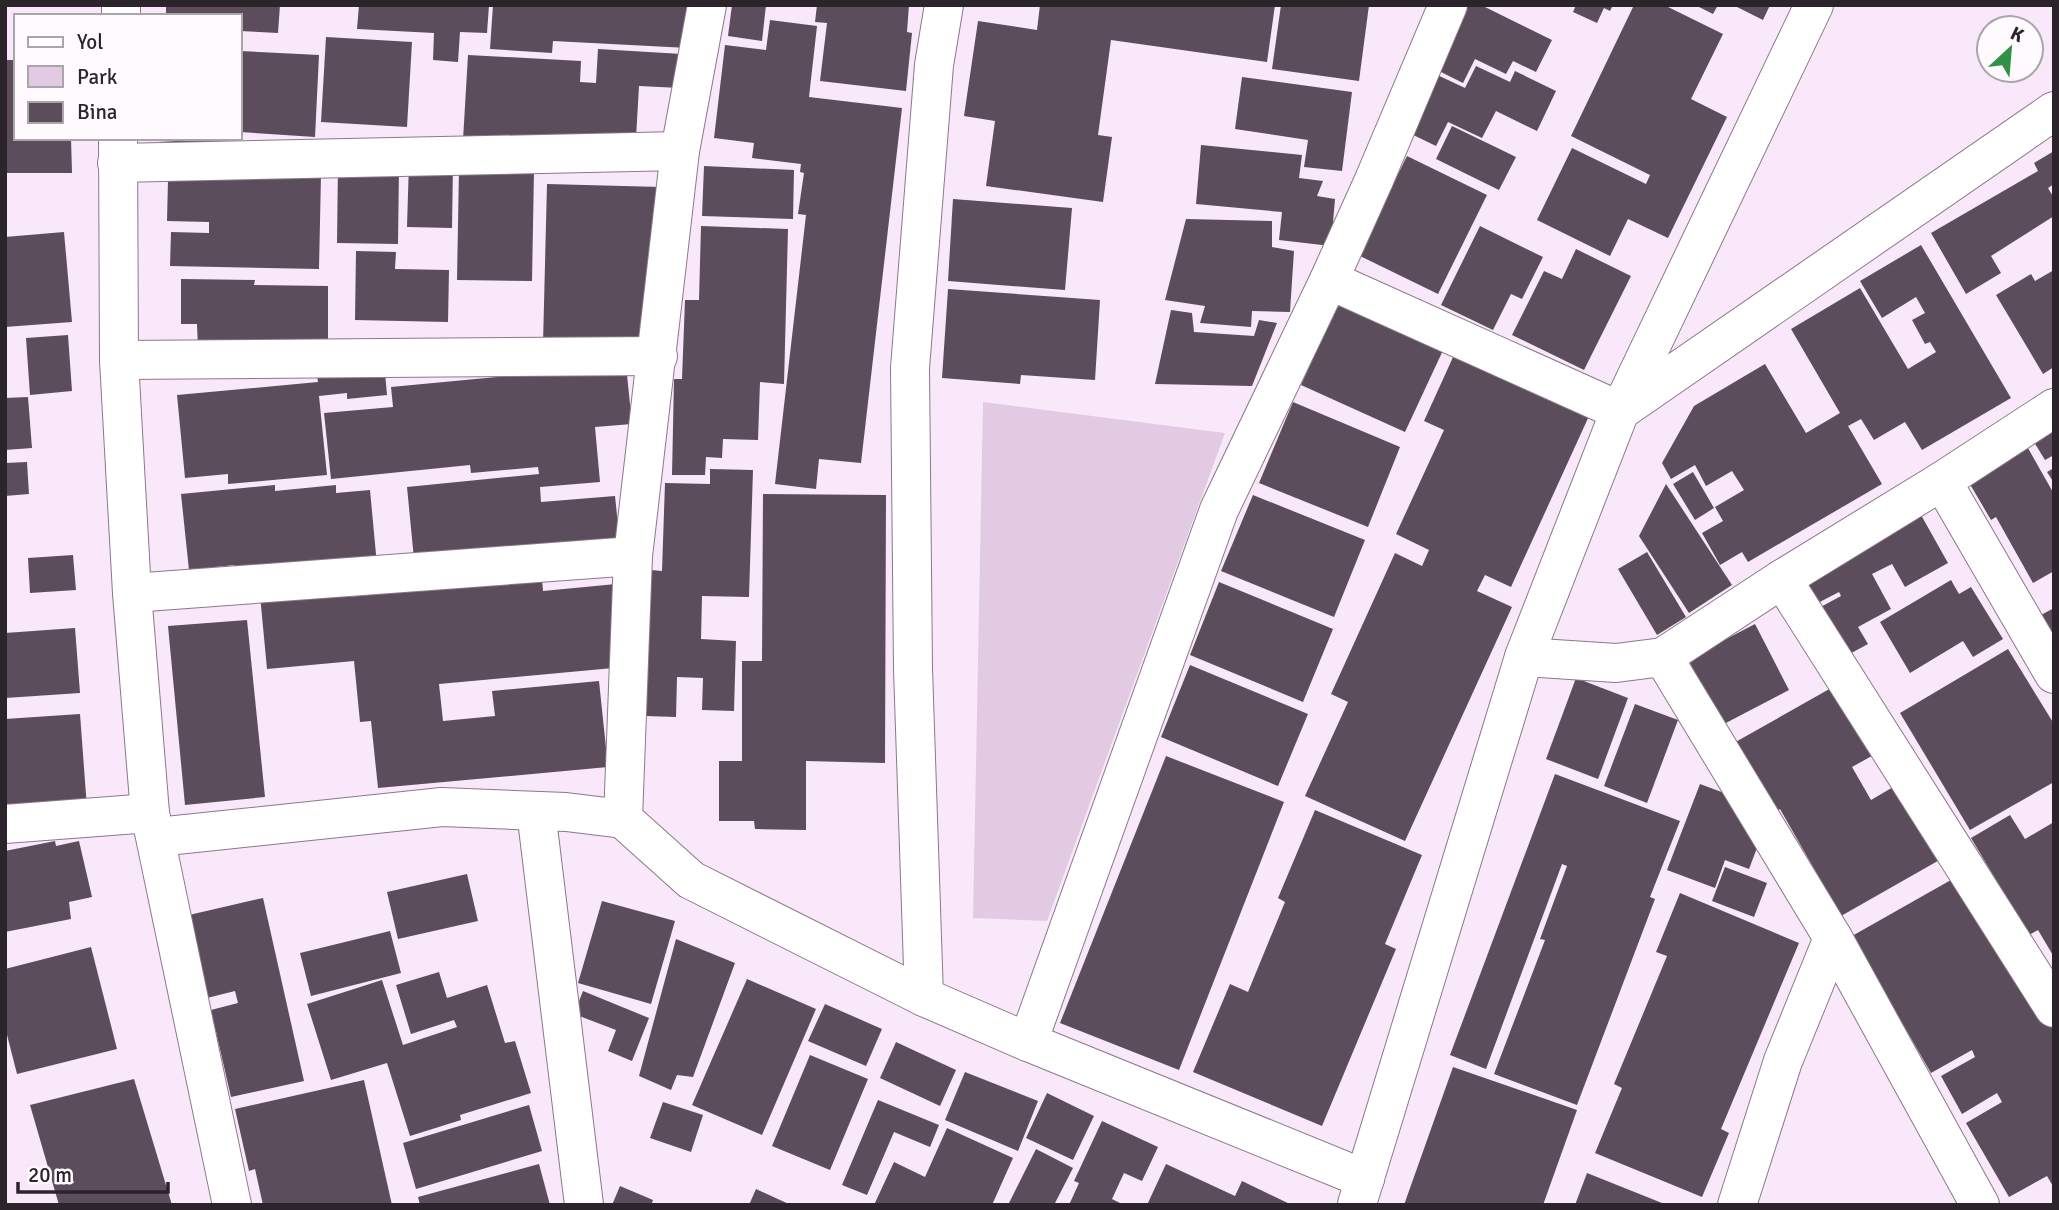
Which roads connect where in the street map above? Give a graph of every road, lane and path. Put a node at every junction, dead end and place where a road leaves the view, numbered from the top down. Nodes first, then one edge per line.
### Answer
1 (707, 5) edge
2 (944, 5) edge
3 (1448, 5) edge
4 (1814, 5) edge
5 (2054, 111) edge
6 (118, 150) edge
7 (680, 151) junction
8 (1329, 280) junction
9 (658, 356) junction
10 (119, 360) junction
11 (2054, 408) edge
12 (1620, 411) junction
13 (1942, 481) junction
14 (633, 556) junction
15 (1782, 579) junction
16 (132, 593) junction
17 (1524, 657) junction
18 (1662, 657) junction
19 (2054, 674) edge
20 (536, 811) junction
21 (623, 819) junction
22 (5, 824) edge
23 (153, 825) junction
24 (1833, 938) junction
25 (924, 997) junction
26 (2054, 1008) edge
27 (1028, 1042) junction
28 (1361, 1192) edge
29 (232, 1205) edge
30 (584, 1205) edge
31 (1737, 1205) edge
32 (1980, 1205) edge

1 - 7 street
2 - 25 street
3 - 8 street
4 - 12 street
5 - 12 street
6 - 7 street
6 - 10 street
7 - 9 street
8 - 12 street
8 - 27 street
9 - 10 street
9 - 14 street
10 - 16 street
11 - 13 street
12 - 17 street
13 - 15 street
13 - 19 street
14 - 16 street
14 - 21 street
15 - 18 street
15 - 26 street
16 - 23 street
17 - 18 street
17 - 28 street
18 - 24 street
20 - 21 street
20 - 23 street
20 - 30 street
21 - 25 street
22 - 23 street
23 - 29 street
24 - 31 street
24 - 32 street
25 - 27 street
27 - 28 street

